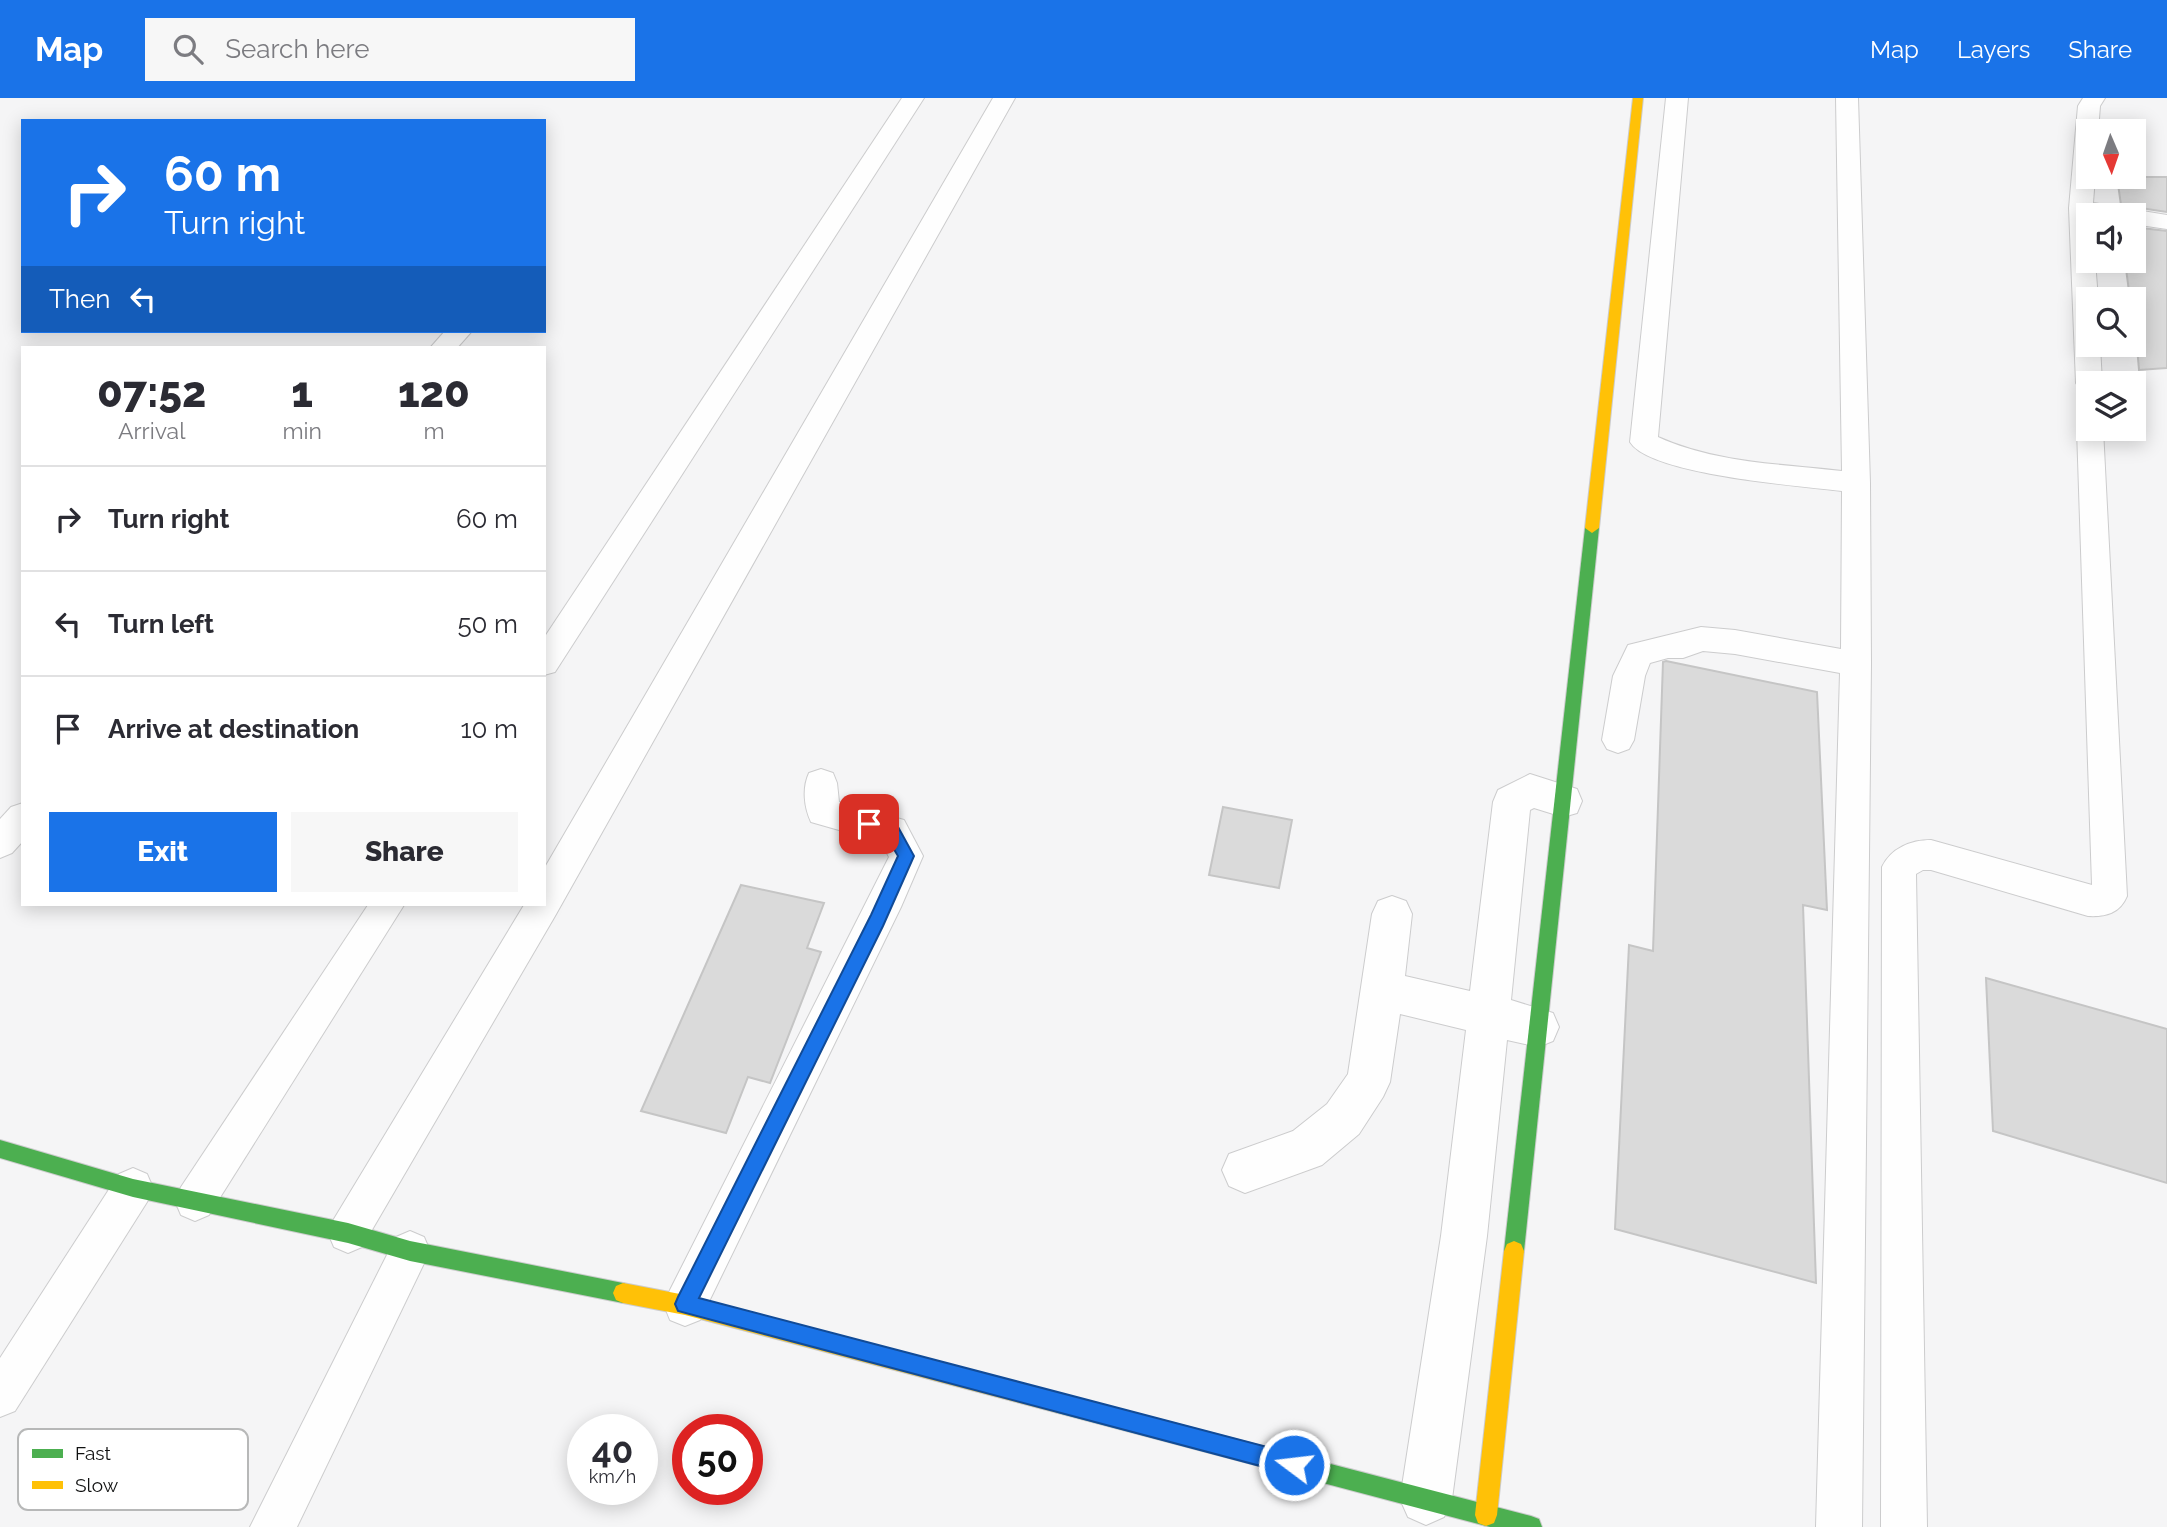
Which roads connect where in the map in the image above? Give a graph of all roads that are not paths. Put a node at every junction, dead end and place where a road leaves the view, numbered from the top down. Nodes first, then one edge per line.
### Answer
1 (912, 98) edge
2 (1004, 98) edge
3 (1638, 98) edge
4 (1677, 98) edge
5 (1847, 98) edge
6 (2094, 98) edge
7 (2081, 203) edge
8 (2146, 219) edge
9 (2167, 222) edge
10 (2084, 273) edge
11 (457, 333) edge
12 (445, 346) edge
13 (2088, 371) edge
14 (2091, 441) edge
15 (1856, 483) junction
16 (546, 660) edge
17 (1856, 664) junction
18 (1618, 740) dead end
19 (821, 783) dead end
20 (1563, 801) junction
21 (21, 819) edge
22 (0, 843) edge
23 (546, 900) edge
24 (386, 906) edge
25 (543, 906) edge
26 (1392, 914) dead end
27 (1383, 990) junction
28 (1489, 1014) junction
29 (1538, 1027) junction
30 (0, 1149) edge
31 (1245, 1170) dead end
32 (133, 1188) junction
33 (195, 1201) junction
34 (348, 1233) junction
35 (410, 1251) junction
36 (685, 1304) junction
37 (0, 1396) edge
38 (1426, 1499) junction
39 (1486, 1515) junction
40 (273, 1527) edge
41 (1531, 1527) edge
42 (1839, 1527) edge
43 (1904, 1527) edge

1 - 16 lane
2 - 23 lane
3 - 20 street
4 - 15 lane
5 - 15 lane
6 - 7 lane
8 - 9 lane
10 - 13 lane
11 - 12 lane
14 - 43 lane
15 - 17 lane
17 - 18 lane
17 - 42 lane
19 - 36 lane
20 - 28 street
20 - 29 street
21 - 22 lane
24 - 33 lane
25 - 34 lane
26 - 27 street
27 - 28 street
27 - 31 street
28 - 29 street
28 - 38 street
29 - 39 street
30 - 32 street
32 - 33 street
32 - 37 lane
33 - 34 street
34 - 35 street
35 - 36 street
35 - 40 lane
36 - 38 street
38 - 39 street
39 - 41 street

